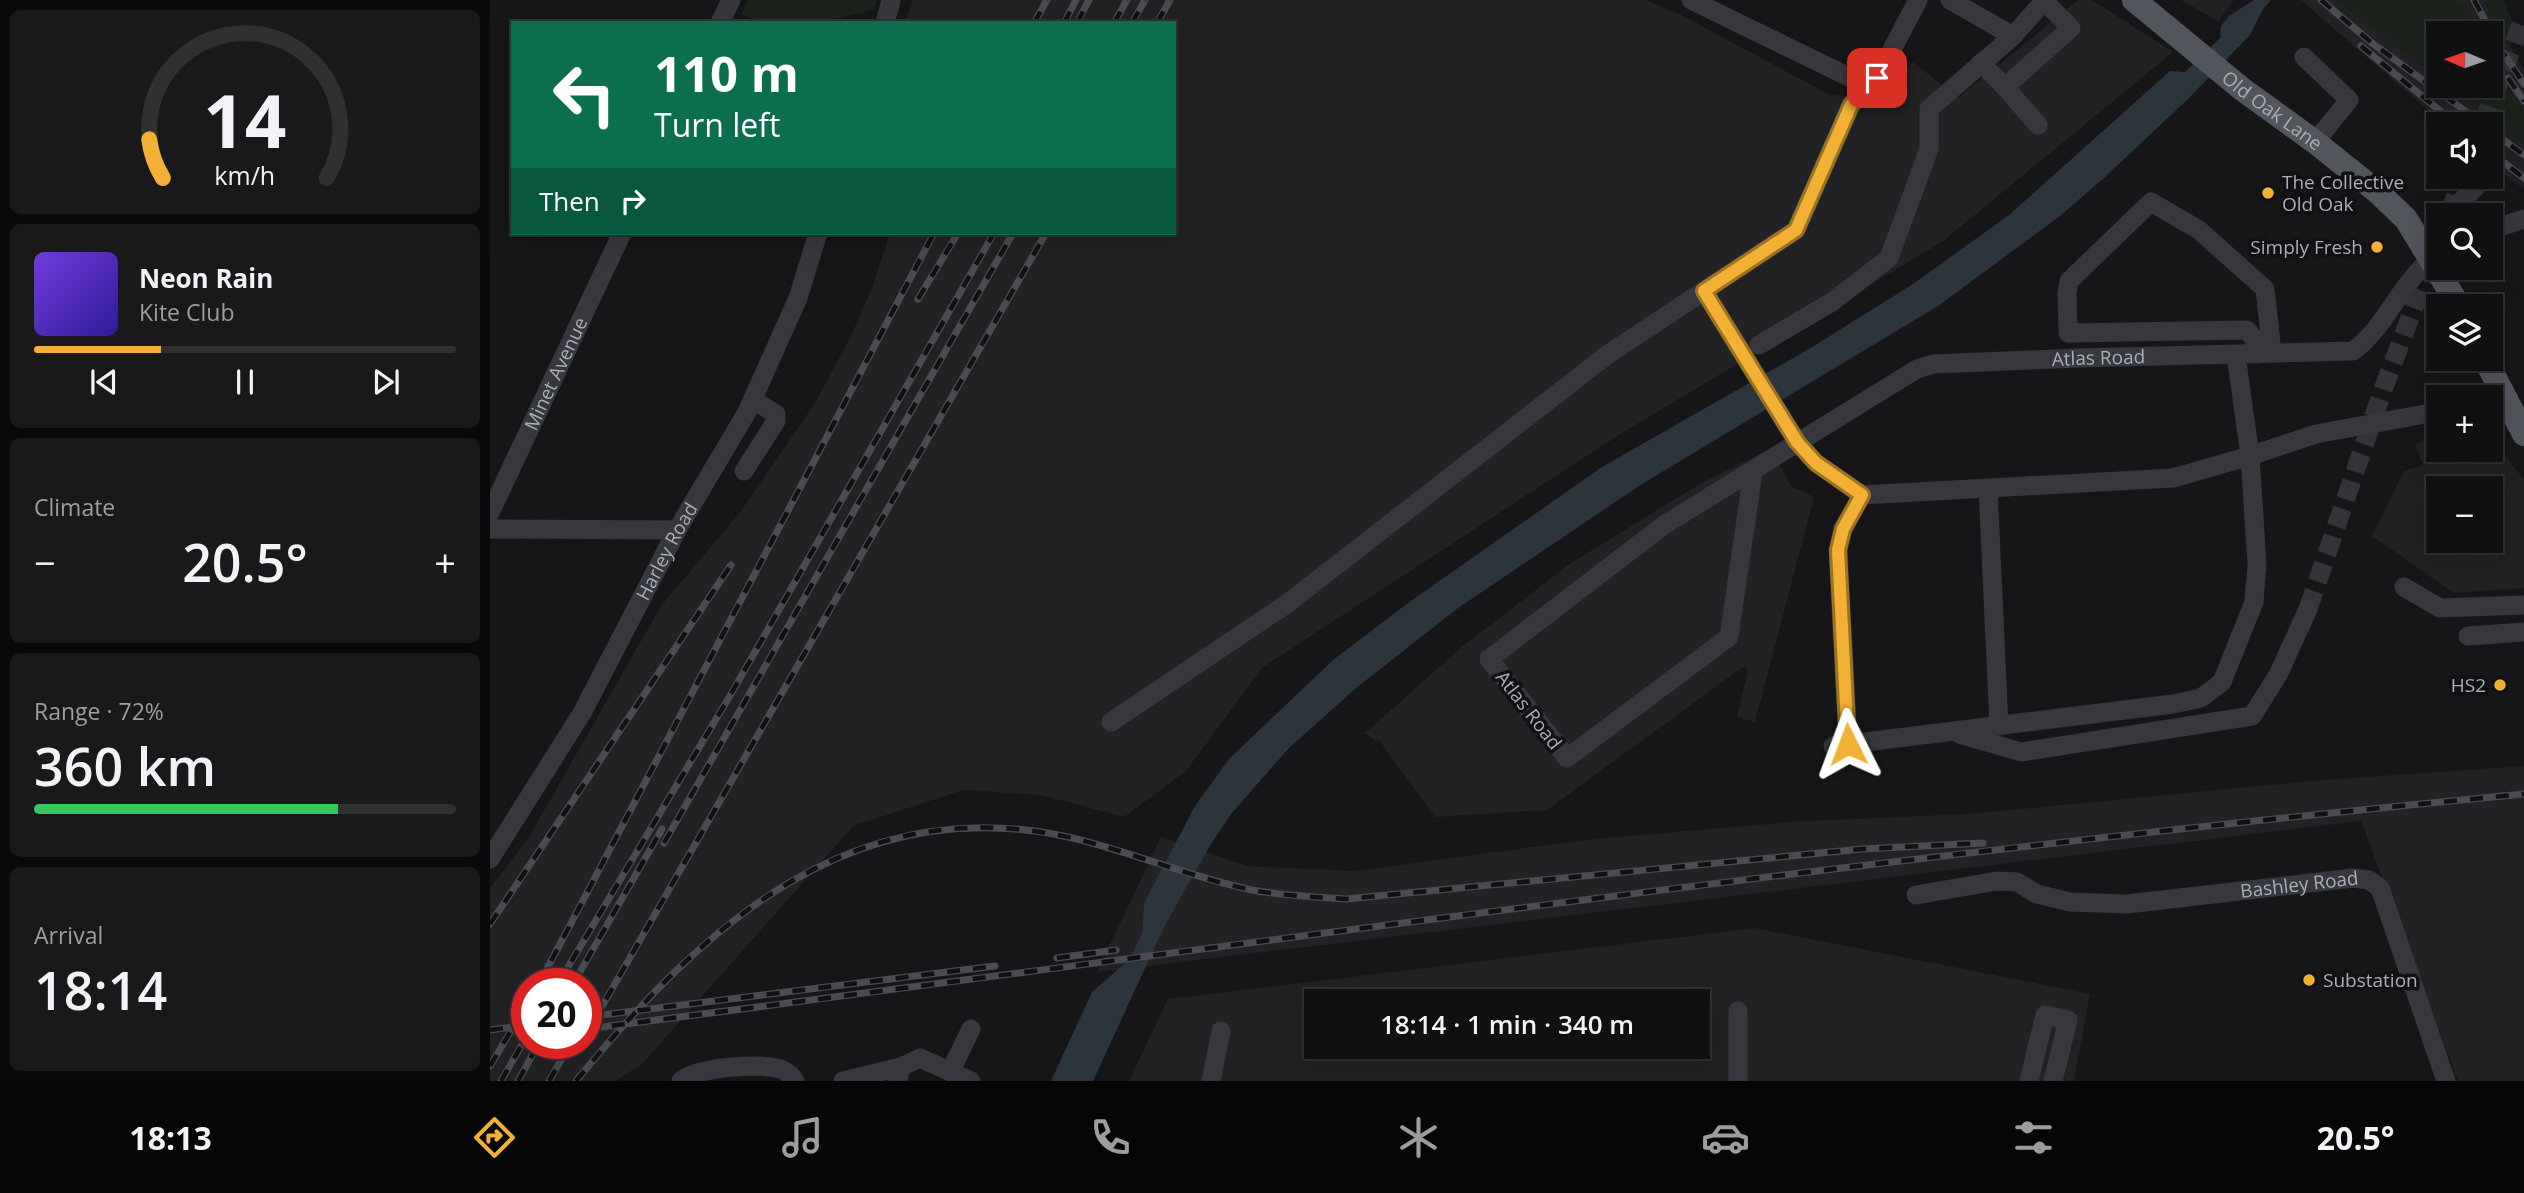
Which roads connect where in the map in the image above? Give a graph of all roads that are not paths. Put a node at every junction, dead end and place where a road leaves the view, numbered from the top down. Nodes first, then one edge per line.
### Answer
1 (731, 0) edge
2 (891, 0) edge
3 (1691, 0) edge
4 (1918, 0) edge
5 (1950, 0) edge
6 (2134, 0) edge
7 (2044, 1) edge
8 (721, 21) edge
9 (886, 21) edge
10 (2013, 36) junction
11 (2304, 57) dead end
12 (1981, 63) junction
13 (1851, 78) dead end
14 (2005, 87) junction
15 (2038, 125) dead end
16 (2315, 142) junction
17 (2474, 189) edge
18 (2459, 203) edge
19 (2524, 219) edge
20 (2503, 226) edge
21 (621, 235) edge
22 (817, 235) edge
23 (2426, 245) edge
24 (2426, 264) edge
25 (1704, 291) junction
26 (1749, 347) junction
27 (2264, 353) junction
28 (2236, 355) junction
29 (2491, 371) edge
30 (753, 400) junction
31 (2426, 414) edge
32 (2524, 434) edge
33 (1794, 438) junction
34 (2250, 456) junction
35 (744, 471) dead end
36 (1753, 471) junction
37 (1988, 488) junction
38 (1862, 495) junction
39 (490, 513) edge
40 (490, 529) edge
41 (677, 530) junction
42 (2404, 587) dead end
43 (2524, 605) edge
44 (2308, 609) tunnel mouth
45 (2524, 632) edge
46 (2468, 636) dead end
47 (1111, 722) dead end
48 (1998, 726) junction
49 (1951, 732) junction
50 (490, 859) edge
51 (1916, 895) dead end
52 (1738, 1011) dead end
53 (971, 1029) dead end
54 (1221, 1031) dead end
55 (950, 1072) junction
56 (900, 1074) edge
57 (681, 1081) edge
58 (795, 1081) edge
59 (843, 1081) edge
60 (971, 1081) edge
61 (1211, 1081) edge
62 (1738, 1081) edge
63 (2029, 1081) edge
64 (2053, 1081) edge
65 (2446, 1081) edge

1 - 8 street
2 - 9 street
3 - 13 street
4 - 25 street
5 - 10 street
6 - 16 main road, Old Oak Lane
7 - 10 street
7 - 14 street
10 - 12 street
11 - 16 street
12 - 14 street
12 - 26 street
14 - 15 street
16 - 23 main road, Old Oak Lane
17 - 18 street
19 - 20 street
21 - 39 street, Minet Avenue
22 - 30 street, Harley Road
24 - 27 street, Atlas Road
25 - 26 street
25 - 47 street
26 - 33 street
27 - 27 street
27 - 28 street, Atlas Road
28 - 33 street, Atlas Road
28 - 34 street
29 - 32 main road
30 - 35 street
30 - 41 street, Harley Road
31 - 34 street
33 - 36 street, Atlas Road
33 - 38 street
34 - 37 street
34 - 48 street
36 - 36 street, Atlas Road
37 - 38 street
37 - 48 street
38 - 49 street
40 - 41 street
41 - 50 street, Harley Road
42 - 43 street
44 - 49 street
45 - 46 street
48 - 49 street
51 - 65 street, Bashley Road
52 - 62 street
53 - 55 street
54 - 61 street
55 - 56 street
55 - 60 street
56 - 59 street
57 - 58 street
63 - 64 street

